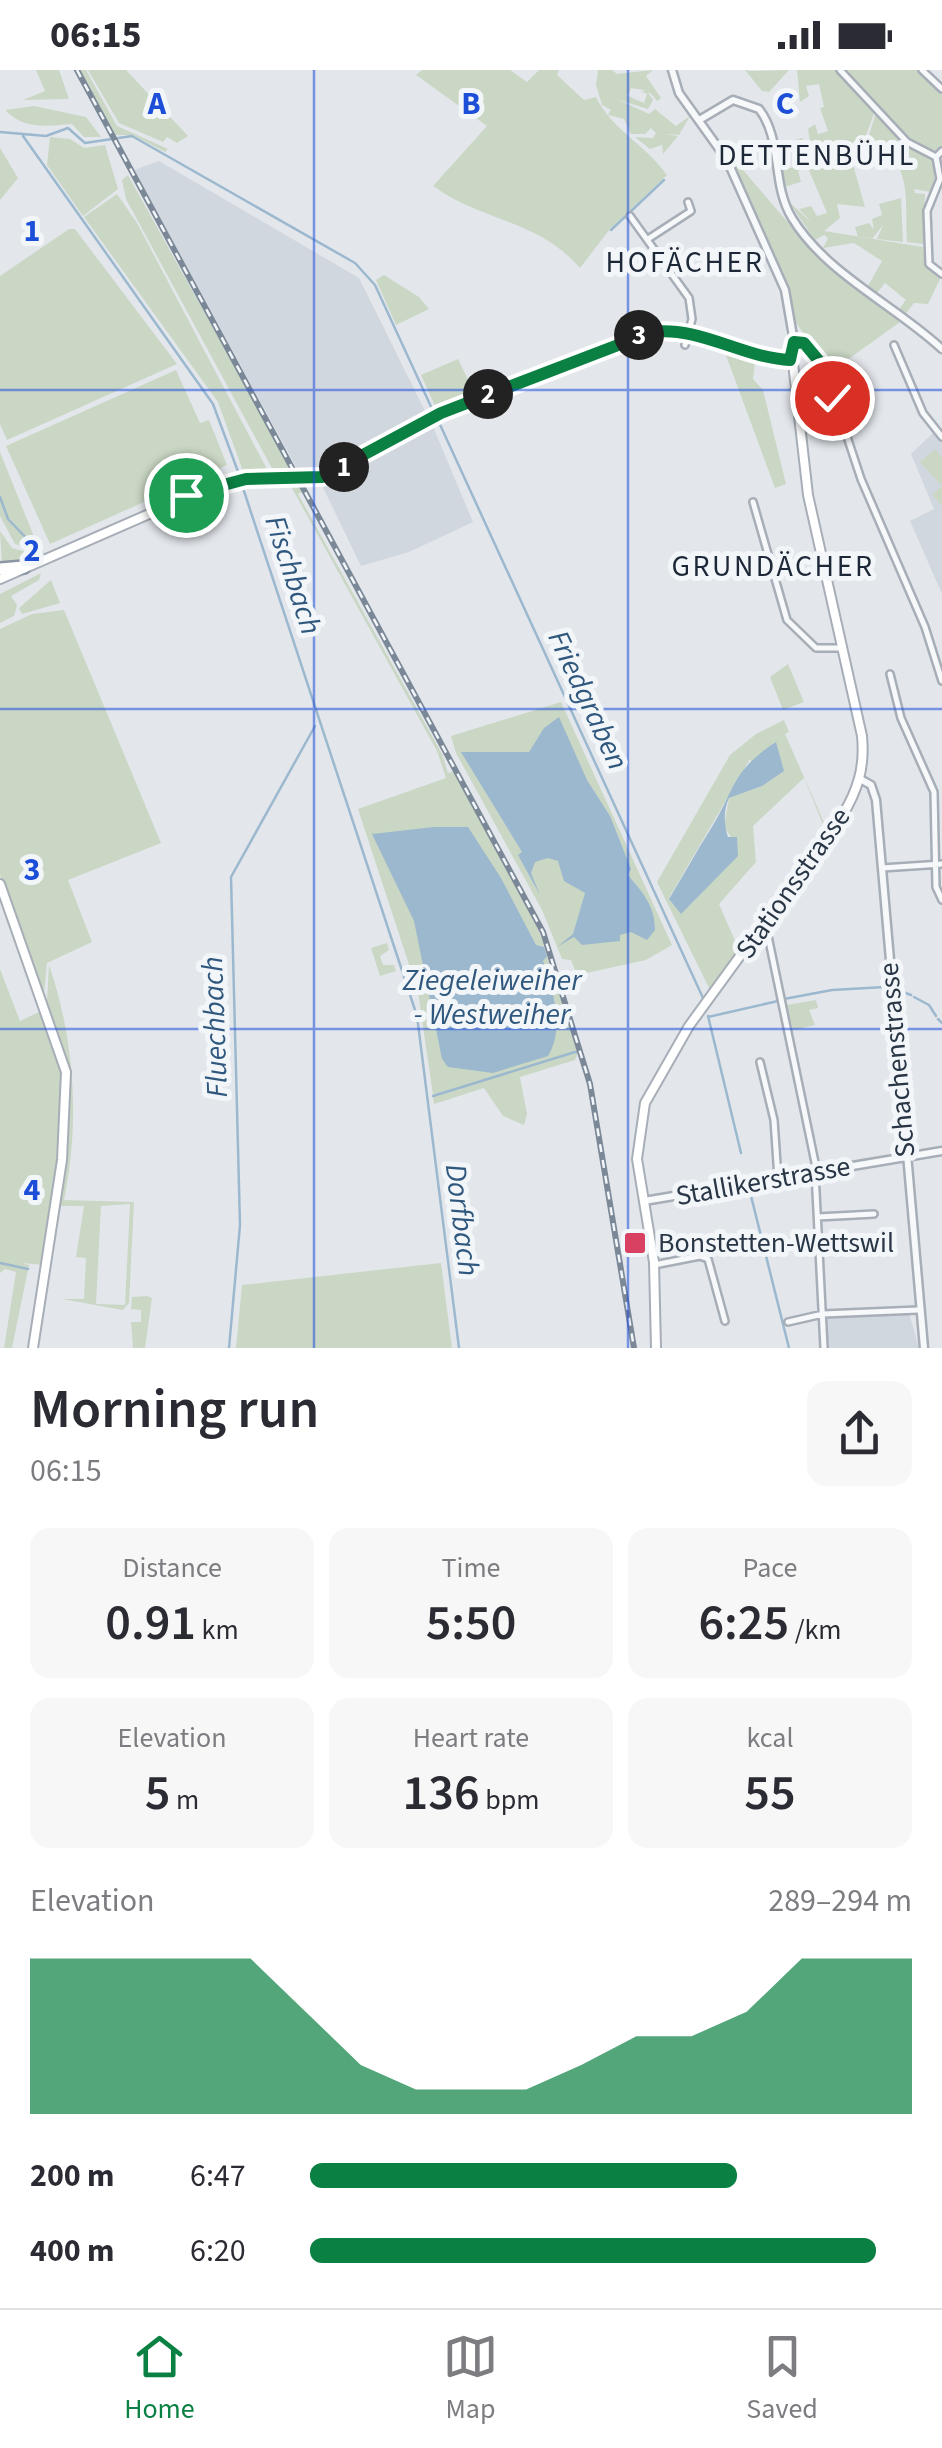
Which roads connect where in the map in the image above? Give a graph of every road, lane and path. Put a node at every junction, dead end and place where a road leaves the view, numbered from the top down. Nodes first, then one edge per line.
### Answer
1 (672, 70) edge
2 (840, 70) edge
3 (922, 70) edge
4 (942, 90) edge
5 (701, 119) junction
6 (939, 154) edge
7 (688, 202) dead end
8 (630, 216) dead end
9 (648, 240) junction
10 (942, 274) edge
11 (687, 333) junction
12 (794, 342) junction
13 (685, 344) dead end
14 (894, 346) dead end
15 (942, 350) edge
16 (790, 360) junction
17 (942, 437) edge
18 (753, 502) dead end
19 (46, 559) junction
20 (24, 567) joint
21 (0, 578) edge
22 (842, 648) junction
23 (890, 674) dead end
24 (942, 681) edge
25 (860, 779) junction
26 (939, 864) edge
27 (882, 868) junction
28 (0, 884) edge
29 (942, 900) edge
30 (761, 930) junction
31 (760, 1062) dead end
32 (942, 1151) edge
33 (905, 1157) junction
34 (816, 1172) junction
35 (778, 1178) junction
36 (644, 1201) junction
37 (874, 1214) dead end
38 (818, 1217) junction
39 (654, 1265) junction
40 (918, 1310) junction
41 (824, 1314) junction
42 (725, 1321) dead end
43 (788, 1322) dead end
44 (33, 1348) edge
45 (656, 1348) edge
46 (824, 1348) edge
47 (924, 1348) edge

1 - 5 street, Stationsstrasse
2 - 6 street
3 - 4 street
5 - 12 street, Stationsstrasse
5 - 15 street
6 - 10 street
7 - 9 street
8 - 9 street
9 - 11 street
11 - 13 street
11 - 16 main road
11 - 19 main road
12 - 16 street, Stationsstrasse
12 - 24 street
14 - 17 street
16 - 22 main road, Stationsstrasse
18 - 22 street
19 - 20 main road
19 - 21 main road
20 - 21 highway
22 - 25 main road, Stationsstrasse
23 - 26 street
25 - 27 street, Schachenstrasse
25 - 30 main road, Stationsstrasse
26 - 27 street
26 - 29 street
27 - 33 street, Schachenstrasse
28 - 44 main road
30 - 34 street
30 - 36 main road, Stationsstrasse
31 - 35 street
32 - 33 street, Stallikerstrasse
33 - 34 street, Stallikerstrasse
33 - 40 street, Schachenstrasse
34 - 35 street, Stallikerstrasse
34 - 38 street
35 - 36 street, Stallikerstrasse
36 - 39 main road, Stationsstrasse
37 - 38 street
38 - 41 street
39 - 42 street
39 - 45 main road, Stationsstrasse
40 - 41 street
40 - 47 street, Schachenstrasse
41 - 43 street
41 - 46 street

